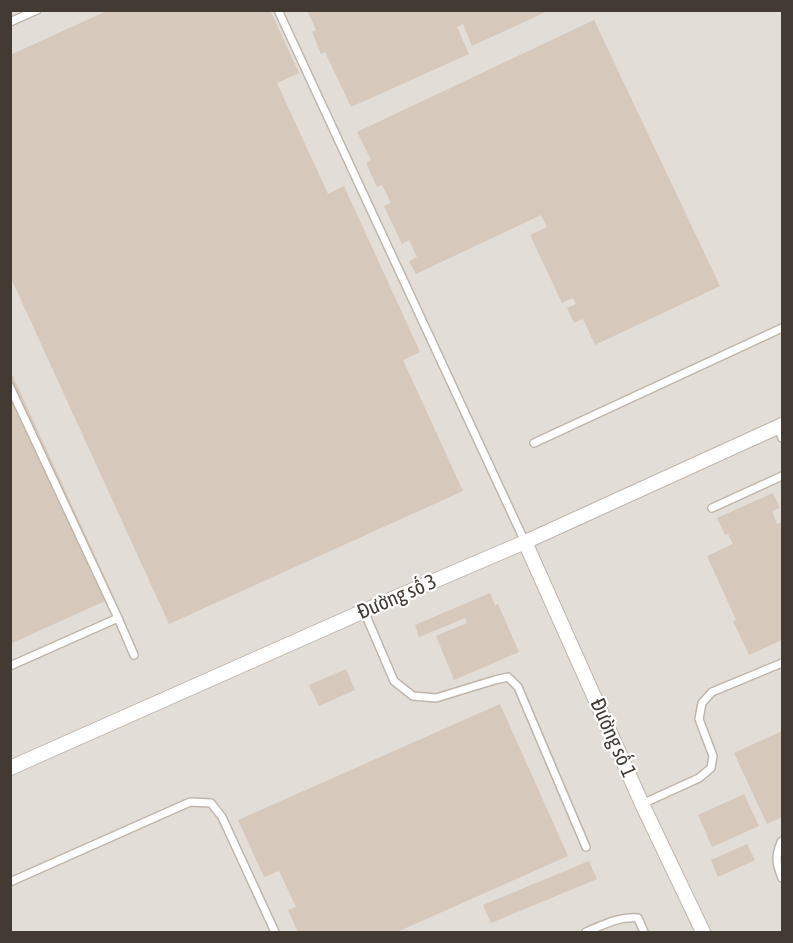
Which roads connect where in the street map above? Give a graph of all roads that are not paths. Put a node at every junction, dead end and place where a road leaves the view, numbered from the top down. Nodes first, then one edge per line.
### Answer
1 (37, 10) edge
2 (278, 10) edge
3 (10, 22) edge
4 (783, 328) edge
5 (10, 387) edge
6 (781, 430) edge
7 (534, 443) dead end
8 (783, 476) edge
9 (712, 508) dead end
10 (525, 542) junction
11 (364, 611) junction
12 (118, 618) junction
13 (134, 655) dead end
14 (783, 663) edge
15 (10, 666) edge
16 (10, 768) edge
17 (642, 804) junction
18 (783, 841) edge
19 (586, 847) dead end
20 (783, 878) edge
21 (10, 882) edge
22 (275, 933) edge
23 (586, 933) edge
24 (644, 933) edge
25 (703, 933) edge

1 - 3 lane
2 - 10 lane
4 - 7 lane
5 - 12 lane
6 - 10 street, Đường số 3
8 - 9 lane
10 - 11 street, Đường số 3
10 - 17 street, Đường số 1
11 - 16 street, Đường số 3
11 - 19 lane
12 - 13 lane
12 - 15 lane
14 - 17 lane
17 - 25 street, Đường số 1
18 - 20 lane
21 - 22 lane
23 - 24 lane

